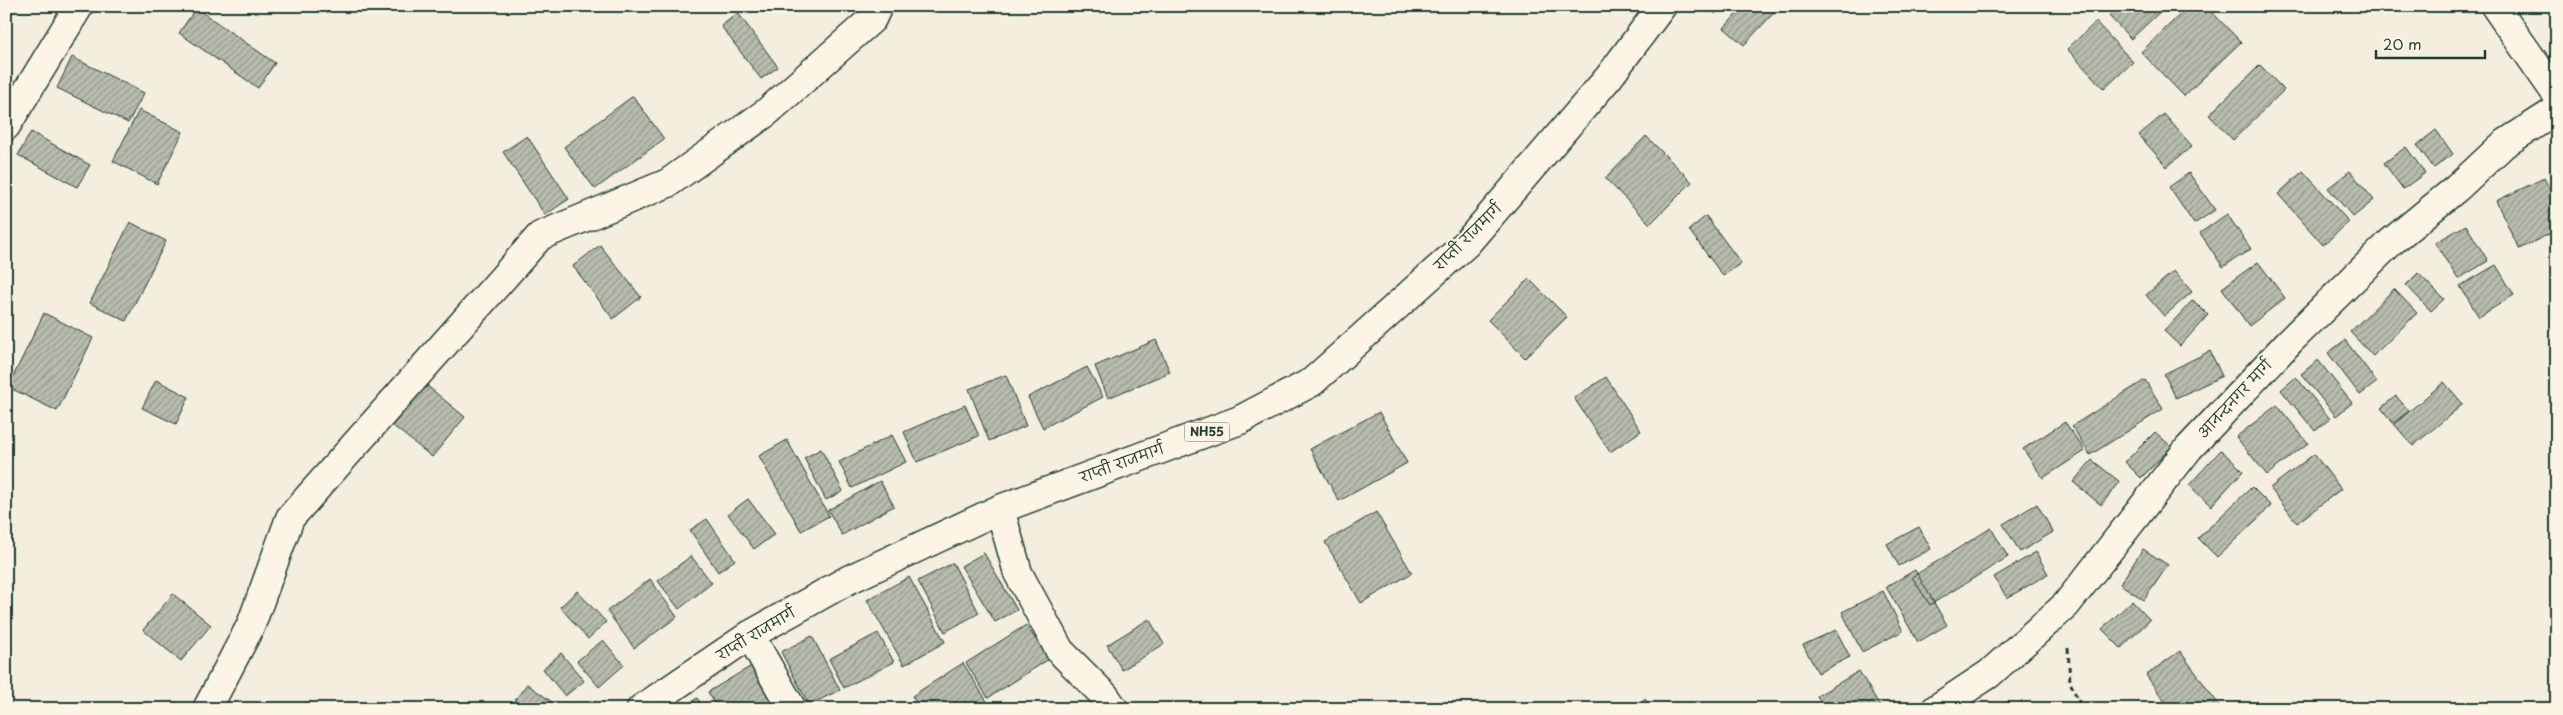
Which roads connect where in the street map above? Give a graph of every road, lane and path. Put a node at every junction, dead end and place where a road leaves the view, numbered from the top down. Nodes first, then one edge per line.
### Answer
1 (79, 6) edge
2 (878, 6) edge
3 (1662, 6) edge
4 (2495, 6) edge
5 (2557, 94) edge
6 (2557, 110) edge
7 (6, 126) edge
8 (1000, 509) junction
9 (2066, 605) junction
10 (750, 635) junction
11 (207, 709) edge
12 (641, 709) edge
13 (792, 709) edge
14 (1114, 709) edge
15 (1936, 709) edge
16 (2082, 709) edge

1 - 7 street
2 - 11 street
3 - 8 street, राप्ती राजमार्ग / NH55
4 - 5 street
6 - 9 street, आनन्दनगर मार्ग
8 - 10 street, राप्ती राजमार्ग / NH55
8 - 14 street
9 - 15 street, आनन्दनगर मार्ग
9 - 16 path
10 - 12 street, राप्ती राजमार्ग / NH55
10 - 13 street

